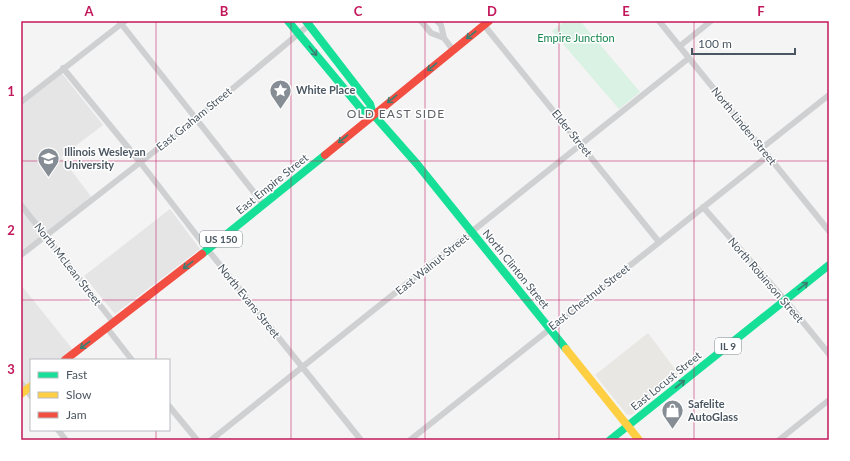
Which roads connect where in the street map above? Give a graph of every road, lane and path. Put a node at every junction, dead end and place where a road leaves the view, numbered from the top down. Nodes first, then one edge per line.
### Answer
1 (288, 21) edge
2 (421, 21) edge
3 (437, 21) edge
4 (659, 21) edge
5 (711, 21) edge
6 (122, 22) edge
7 (307, 23) edge
8 (487, 23) edge
9 (299, 34) junction
10 (444, 38) junction
11 (680, 46) junction
12 (453, 50) junction
13 (689, 58) junction
14 (64, 68) junction
15 (829, 95) edge
16 (21, 102) edge
17 (373, 114) junction
18 (196, 119) junction
19 (581, 145) junction
20 (762, 148) junction
21 (768, 156) junction
22 (140, 162) junction
23 (21, 204) edge
24 (264, 205) junction
25 (703, 207) junction
26 (829, 231) edge
27 (472, 232) junction
28 (47, 236) junction
29 (659, 242) junction
30 (208, 250) junction
31 (21, 255) edge
32 (829, 265) edge
33 (785, 300) junction
34 (110, 325) junction
35 (549, 329) junction
36 (829, 354) edge
37 (66, 359) edge
38 (131, 359) edge
39 (303, 367) junction
40 (829, 400) edge
41 (170, 407) edge
42 (628, 426) junction
43 (59, 431) edge
44 (66, 440) edge
45 (197, 440) edge
46 (211, 440) edge
47 (361, 440) edge
48 (410, 440) edge
49 (610, 440) edge
50 (639, 440) edge
51 (779, 440) edge

1 - 9 main road
2 - 10 street
3 - 10 street
4 - 11 street, North Linden Street
5 - 11 street
6 - 14 street
6 - 18 street
7 - 9 street, East Graham Street
7 - 17 main road
8 -> 12 main road, East Empire Street
8 - 19 street, Elder Street
9 -> 17 main road
9 - 18 street, East Graham Street
10 - 12 street
11 - 13 street, North Linden Street
12 -> 17 main road, East Empire Street
13 - 19 street, East Walnut Street
13 - 20 street, North Linden Street
14 - 16 street
14 - 22 street, North Evans Street
15 - 20 street
17 -> 24 main road, East Empire Street / US 150
17 - 27 main road, North Clinton Street
18 - 22 street, East Graham Street
18 - 24 street
19 - 27 street, East Walnut Street
19 - 29 street, Elder Street
20 - 21 street, North Linden Street
21 - 25 street, East Chestnut Street
21 - 26 street, North Linden Street
22 - 28 street, East Graham Street
22 - 30 street, North Evans Street
23 - 28 street, North McLean Street
24 - 30 main road, East Empire Street / US 150
25 - 29 street, East Chestnut Street
25 - 33 street, North Robinson Street
27 - 35 main road, North Clinton Street
27 - 39 street, East Walnut Street
28 - 31 street, East Graham Street
28 - 34 street, North McLean Street
29 - 35 street, East Chestnut Street
30 -> 34 main road, East Empire Street / US 150
30 - 39 street, North Evans Street
33 -> 32 main road, East Locust Street / IL 9
33 - 36 street, North Robinson Street
42 -> 33 main road, East Locust Street / IL 9
34 -> 37 main road, East Empire Street / US 150
34 - 38 street, North McLean Street
35 - 42 main road, North Clinton Street
35 - 48 street, East Chestnut Street
39 - 46 street, East Walnut Street
39 - 47 street, North Evans Street
40 - 51 street
41 - 45 street
42 - 49 main road, East Locust Street
42 - 50 main road, North Clinton Street
43 - 44 street

